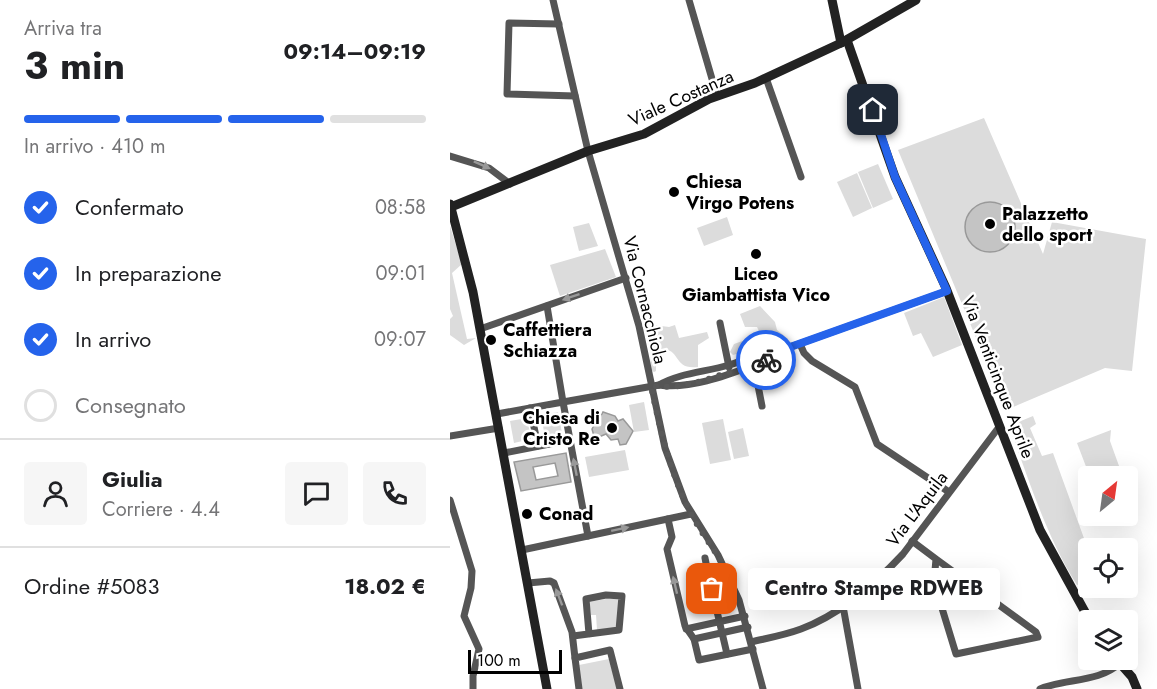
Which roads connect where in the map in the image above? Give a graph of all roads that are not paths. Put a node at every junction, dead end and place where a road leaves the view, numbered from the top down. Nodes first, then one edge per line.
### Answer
1 (553, 0) edge
2 (688, 0) edge
3 (832, 0) edge
4 (916, 0) edge
5 (559, 24) junction
6 (844, 41) junction
7 (766, 78) junction
8 (576, 96) junction
9 (717, 96) junction
10 (588, 151) junction
11 (450, 156) edge
12 (801, 177) dead end
13 (510, 184) junction
14 (451, 206) edge
15 (626, 278) junction
16 (947, 291) junction
17 (547, 306) junction
18 (720, 323) dead end
19 (480, 329) junction
20 (800, 344) junction
21 (779, 351) junction
22 (754, 365) junction
23 (730, 369) junction
24 (651, 386) junction
25 (562, 402) junction
26 (762, 406) dead end
27 (530, 408) junction
28 (497, 414) junction
29 (999, 427) junction
30 (499, 428) junction
31 (450, 436) edge
32 (570, 440) junction
33 (538, 446) junction
34 (504, 453) junction
35 (949, 492) junction
36 (450, 500) edge
37 (691, 514) junction
38 (668, 519) junction
39 (588, 536) junction
40 (912, 541) junction
41 (522, 550) junction
42 (705, 558) dead end
43 (936, 560) junction
44 (725, 568) junction
45 (708, 573) junction
46 (528, 584) junction
47 (843, 606) junction
48 (1084, 610) edge
49 (745, 616) junction
50 (720, 621) junction
51 (748, 627) junction
52 (686, 629) junction
53 (723, 633) junction
54 (589, 634) junction
55 (573, 636) junction
56 (694, 639) junction
57 (752, 645) junction
58 (727, 654) junction
59 (575, 658) junction
60 (1110, 670) edge
61 (1125, 670) edge
62 (473, 689) edge
63 (547, 689) edge
64 (579, 689) edge
65 (620, 689) edge
66 (763, 689) edge
67 (858, 689) edge
68 (1040, 689) edge
69 (1137, 689) edge

1 - 5 street, Via Cornacchiola
2 - 9 street
3 - 6 street, Via Venticinque Aprile
4 - 6 street, Viale Costanza
5 - 8 street, Via Cornacchiola
5 - 8 street
6 - 7 street, Viale Costanza
6 - 16 street, Via Venticinque Aprile
7 - 9 street, Viale Costanza
7 - 12 street
8 - 10 street, Via Cornacchiola
9 - 10 street, Viale Costanza
10 - 13 street, Viale Costanza
10 - 15 street, Via Cornacchiola
11 -> 13 street
13 - 14 street, Viale Costanza
14 - 19 street
15 -> 17 street
15 - 24 street, Via Cornacchiola
16 - 20 street
16 - 29 street, Via Venticinque Aprile
17 - 19 street
17 - 25 street
18 - 23 street
19 - 28 street
20 - 21 street
20 - 35 street
21 - 22 street
21 - 23 street
22 - 23 street
22 - 26 street
23 - 24 street
24 - 25 street
24 - 37 street, Via Cornacchiola
25 - 27 street
25 - 32 street
27 - 28 street
27 - 33 street
28 - 30 street
29 - 35 street, Via L'Aquila
29 - 48 street, Via Venticinque Aprile
30 - 31 street
30 - 34 street
32 - 33 street
39 -> 32 street
33 - 34 street
34 - 41 street
35 - 40 street, Via L'Aquila
36 - 62 street
37 - 38 street
37 - 44 street, Via Cornacchiola
39 -> 38 street
52 -> 38 street
39 - 41 street
40 - 43 street
40 - 47 street, Via L'Aquila
41 - 46 street
42 - 45 street
43 - 43 street
44 - 45 street
44 - 49 street, Via Cornacchiola
45 - 50 street
55 -> 46 street
46 - 63 street
47 - 57 street, Via L'Aquila
47 - 67 street
49 - 50 street
49 - 51 street, Via Cornacchiola
50 - 52 street
50 - 53 street
51 - 53 street
51 - 57 street, Via Cornacchiola
52 - 56 street
53 - 56 street
53 - 58 street
54 - 54 street
54 - 55 street
55 - 59 street
56 - 58 street, Via L'Aquila
57 - 58 street, Via L'Aquila
57 - 66 street, Via Cornacchiola
59 - 64 street
59 - 65 street
60 - 68 street
61 - 69 street

